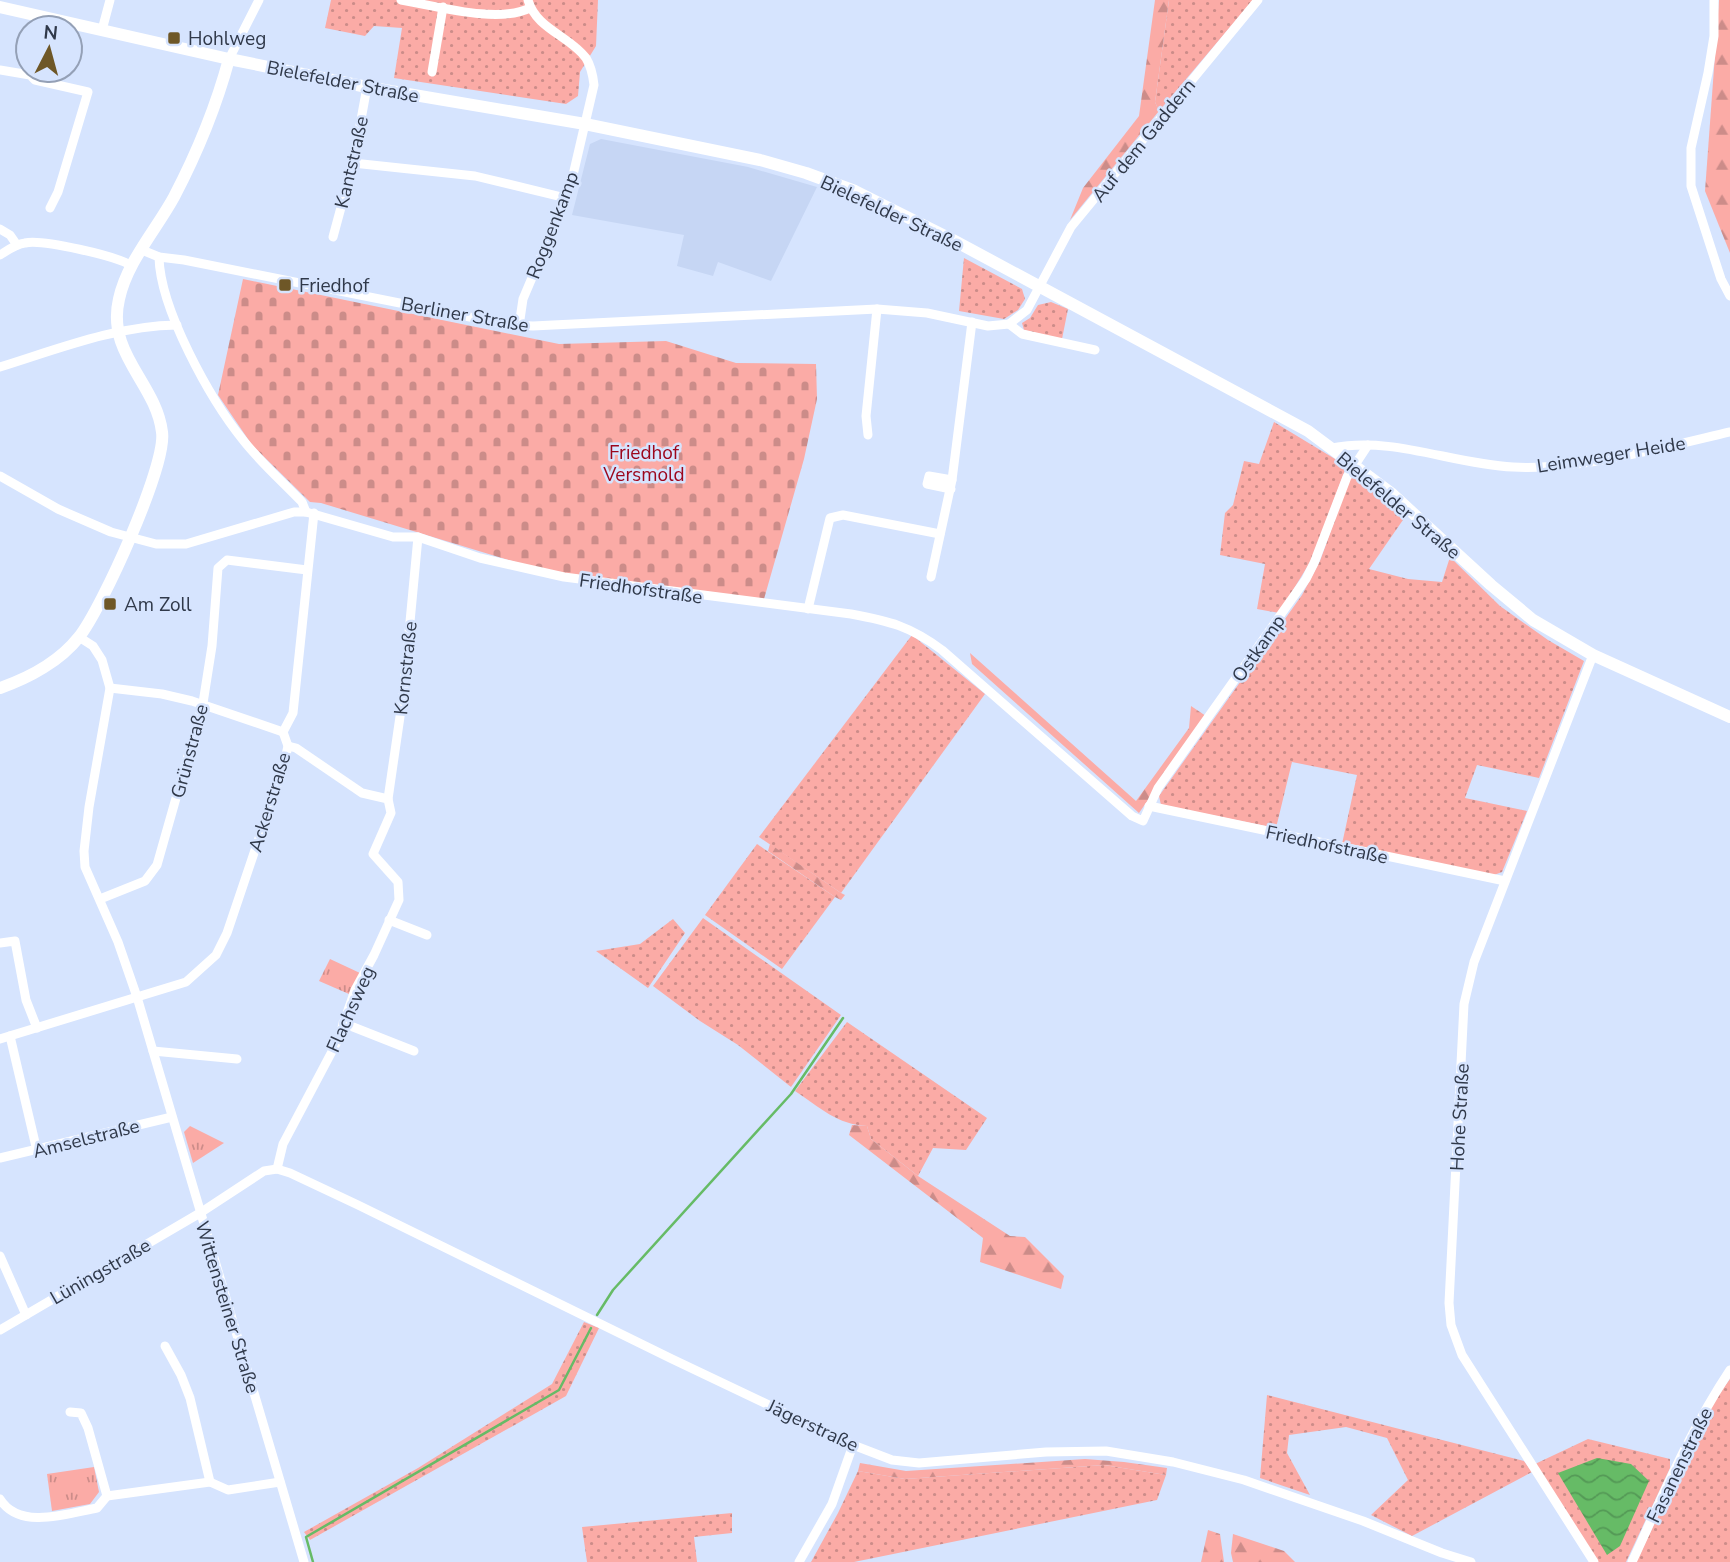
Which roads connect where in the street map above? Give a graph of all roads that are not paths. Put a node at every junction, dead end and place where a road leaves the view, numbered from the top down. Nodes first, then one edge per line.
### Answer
1 (110, 0) edge
2 (259, 0) edge
3 (1258, 0) edge
4 (1714, 0) edge
5 (396, 2) edge
6 (529, 4) edge
7 (0, 7) edge
8 (443, 7) junction
9 (103, 30) junction
10 (229, 59) junction
11 (0, 70) edge
12 (432, 72) dead end
13 (367, 87) junction
14 (585, 124) junction
15 (352, 163) junction
16 (566, 198) junction
17 (50, 208) dead end
18 (0, 229) edge
19 (333, 237) dead end
20 (17, 245) junction
21 (142, 250) junction
22 (0, 255) edge
23 (159, 257) junction
24 (132, 266) junction
25 (1040, 288) junction
26 (1730, 296) edge
27 (877, 309) junction
28 (972, 322) junction
29 (1009, 324) junction
30 (177, 325) junction
31 (519, 326) junction
32 (116, 331) junction
33 (1095, 350) dead end
34 (0, 367) edge
35 (1730, 432) edge
36 (868, 436) dead end
37 (1368, 445) junction
38 (1332, 448) junction
39 (1354, 464) junction
40 (0, 476) edge
41 (310, 512) junction
42 (940, 534) junction
43 (418, 537) junction
44 (130, 538) junction
45 (307, 570) junction
46 (931, 576) dead end
47 (808, 609) junction
48 (79, 637) junction
49 (1593, 655) junction
50 (0, 688) edge
51 (110, 688) junction
52 (202, 704) junction
53 (1730, 717) edge
54 (283, 732) junction
55 (288, 746) junction
56 (388, 799) junction
57 (1149, 806) junction
58 (1143, 821) joint
59 (1505, 881) junction
60 (100, 899) junction
61 (389, 920) junction
62 (427, 935) dead end
63 (0, 943) edge
64 (137, 997) junction
65 (343, 1023) junction
66 (37, 1028) junction
67 (5, 1037) edge
68 (153, 1051) junction
69 (414, 1051) dead end
70 (237, 1059) dead end
71 (172, 1117) junction
72 (37, 1150) junction
73 (0, 1158) edge
74 (277, 1169) junction
75 (200, 1213) junction
76 (0, 1256) edge
77 (26, 1315) junction
78 (0, 1330) edge
79 (165, 1346) dead end
80 (1730, 1370) edge
81 (70, 1412) dead end
82 (853, 1445) junction
83 (210, 1482) junction
84 (280, 1482) junction
85 (107, 1496) junction
86 (1, 1503) edge
87 (304, 1562) edge
88 (799, 1562) edge
89 (1471, 1562) edge
90 (1594, 1562) edge
91 (1632, 1562) edge

1 - 9 street
2 - 10 street
3 - 25 street, Auf dem Gaddern
4 - 26 street
5 - 8 street
6 - 8 street
6 - 14 street, Roggenkamp
7 - 9 main road, Bielefelder Straße
8 - 12 street
9 - 10 main road, Bielefelder Straße
10 - 13 main road, Bielefelder Straße
10 - 21 main road
11 - 17 street
13 - 14 main road, Bielefelder Straße
13 - 15 street, Kantstraße
14 - 16 street, Roggenkamp
14 - 25 main road, Bielefelder Straße
15 - 16 street
15 - 19 street, Kantstraße
16 - 31 street, Roggenkamp
18 - 20 street
20 - 22 street
20 - 24 street
21 - 23 street, Berliner Straße
21 - 24 main road
23 - 30 street
23 - 31 street, Berliner Straße
24 - 32 main road
25 - 29 street
25 - 38 main road, Bielefelder Straße
27 - 28 street, Berliner Straße
27 - 31 street, Berliner Straße
27 - 36 street
28 - 29 street, Berliner Straße
28 - 42 street
29 - 33 street, Berliner Straße
30 - 32 street
30 - 41 street
32 - 34 street
32 - 44 main road
35 - 37 street, Leimweger Heide
37 - 38 street, Leimweger Heide
37 - 39 street
38 - 39 main road, Bielefelder Straße
39 - 49 main road, Bielefelder Straße
39 - 57 street, Ostkamp
40 - 44 street
41 - 43 street, Friedhofstraße
41 - 44 street
41 - 45 street, Ackerstraße
42 - 46 street
42 - 47 street
43 - 47 street, Friedhofstraße
43 - 56 street, Kornstraße
44 - 48 main road
45 - 52 street, Grünstraße
45 - 54 street, Ackerstraße
47 - 58 street, Friedhofstraße
48 - 50 main road
48 - 51 street, Wittensteiner Straße
49 - 53 main road, Bielefelder Straße
49 - 59 street, Hohe Straße
51 - 52 street
51 - 60 street, Wittensteiner Straße
52 - 54 street
52 - 60 street, Grünstraße
54 - 55 street, Ackerstraße
55 - 56 street
55 - 64 street, Ackerstraße
56 - 61 street, Flachsweg
57 - 58 street, Ostkamp
57 - 59 street, Friedhofstraße
59 - 90 street, Hohe Straße
60 - 64 street, Wittensteiner Straße
61 - 62 street
61 - 65 street, Flachsweg
63 - 66 street
64 - 66 street, Ackerstraße
64 - 68 street, Wittensteiner Straße
65 - 69 street
65 - 74 street, Flachsweg
66 - 67 street, Ackerstraße
67 - 72 street
68 - 70 street
68 - 71 street, Wittensteiner Straße
71 - 72 street, Amselstraße
71 - 75 street, Wittensteiner Straße
72 - 73 street, Amselstraße
74 - 75 street
74 - 82 street, Jägerstraße
75 - 77 street, Lüningstraße
75 - 84 street, Wittensteiner Straße
76 - 77 street
77 - 78 street, Lüningstraße
79 - 83 street
80 - 91 street, Fasanenstraße
81 - 85 street
82 - 88 street
82 - 89 street, Jägerstraße
83 - 84 street
83 - 85 street
84 - 87 street, Wittensteiner Straße
85 - 86 street

